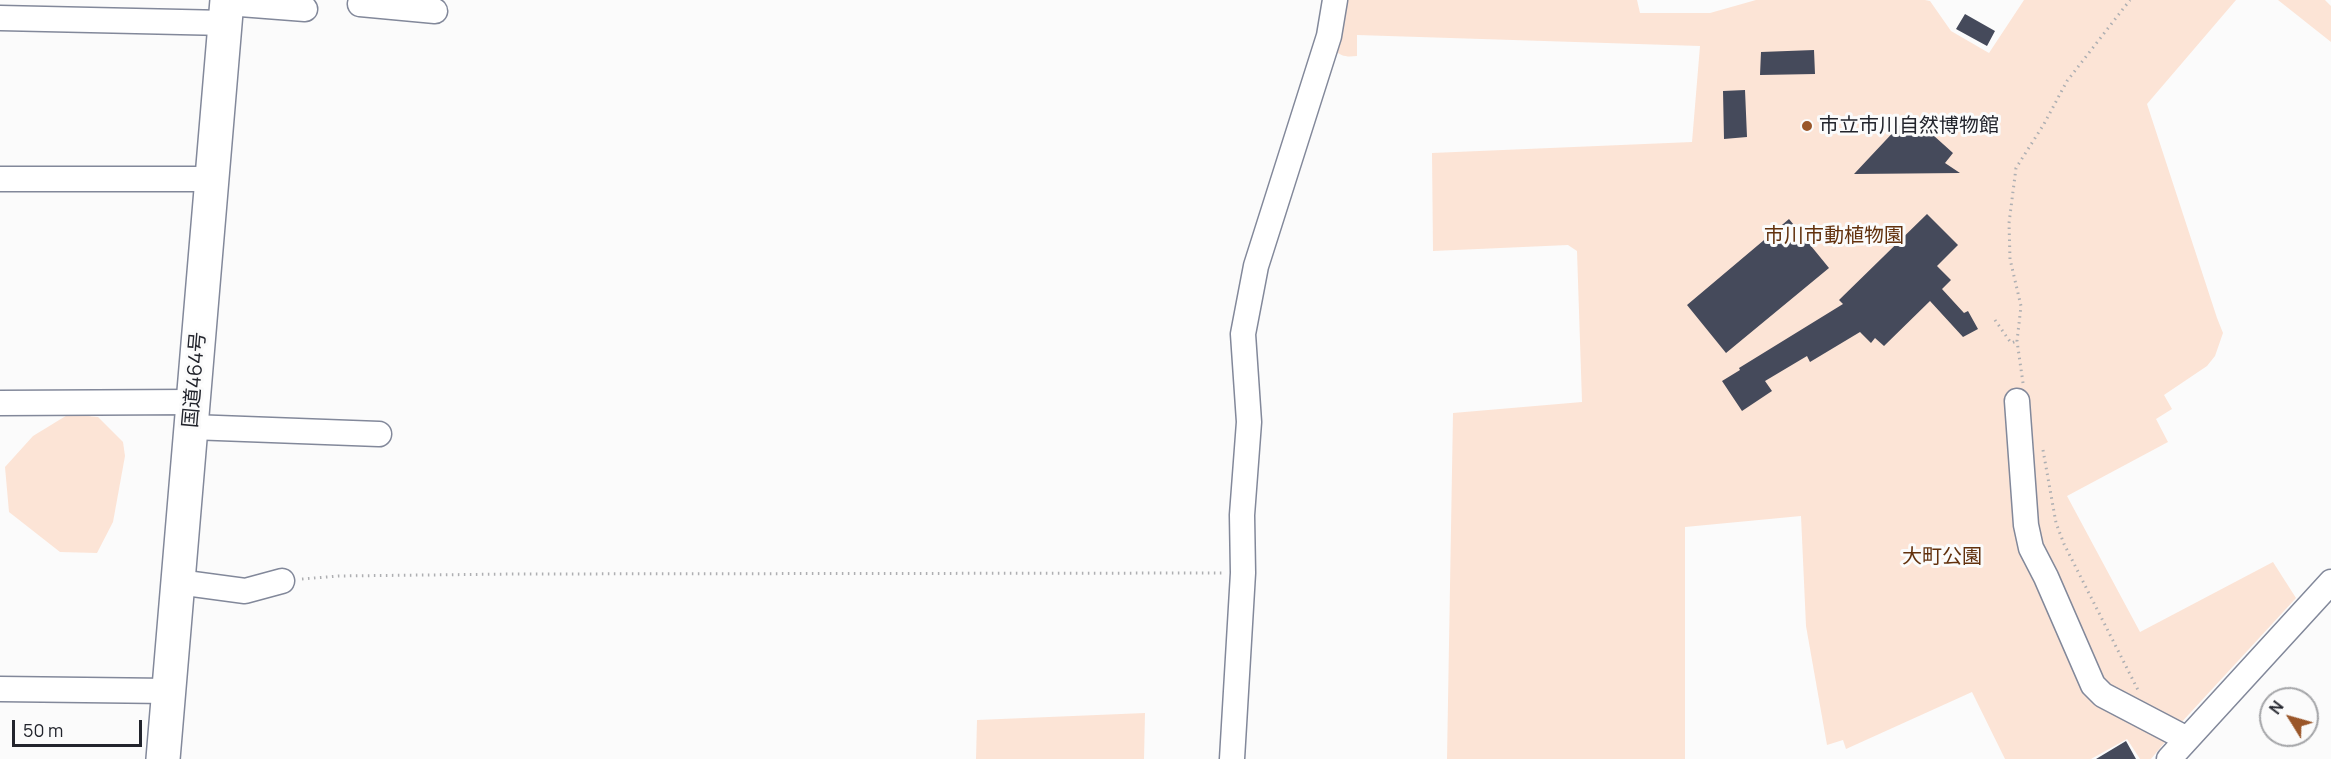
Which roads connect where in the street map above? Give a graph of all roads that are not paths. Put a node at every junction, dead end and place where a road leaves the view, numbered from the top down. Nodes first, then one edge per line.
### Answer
1 (361, 0) edge
2 (1335, 0) edge
3 (227, 9) edge
4 (305, 9) dead end
5 (435, 11) dead end
6 (0, 18) edge
7 (0, 179) edge
8 (212, 179) junction
9 (2021, 397) road end
10 (0, 403) edge
11 (192, 415) junction
12 (379, 434) dead end
13 (282, 581) road end
14 (178, 582) junction
15 (2331, 582) edge
16 (0, 689) edge
17 (169, 692) junction
18 (2187, 739) junction
19 (162, 759) edge
20 (1232, 759) edge
21 (2169, 759) edge

1 - 5 street
2 - 20 street
3 - 4 street
3 - 6 street
3 - 8 highway, 国道464号
7 - 8 street
8 - 11 highway, 国道464号
9 - 18 street
10 - 11 street
11 - 12 street
11 - 14 highway, 国道464号
13 - 14 street
14 - 17 highway, 国道464号
15 - 18 street
16 - 17 street
17 - 19 highway, 国道464号
18 - 21 street

